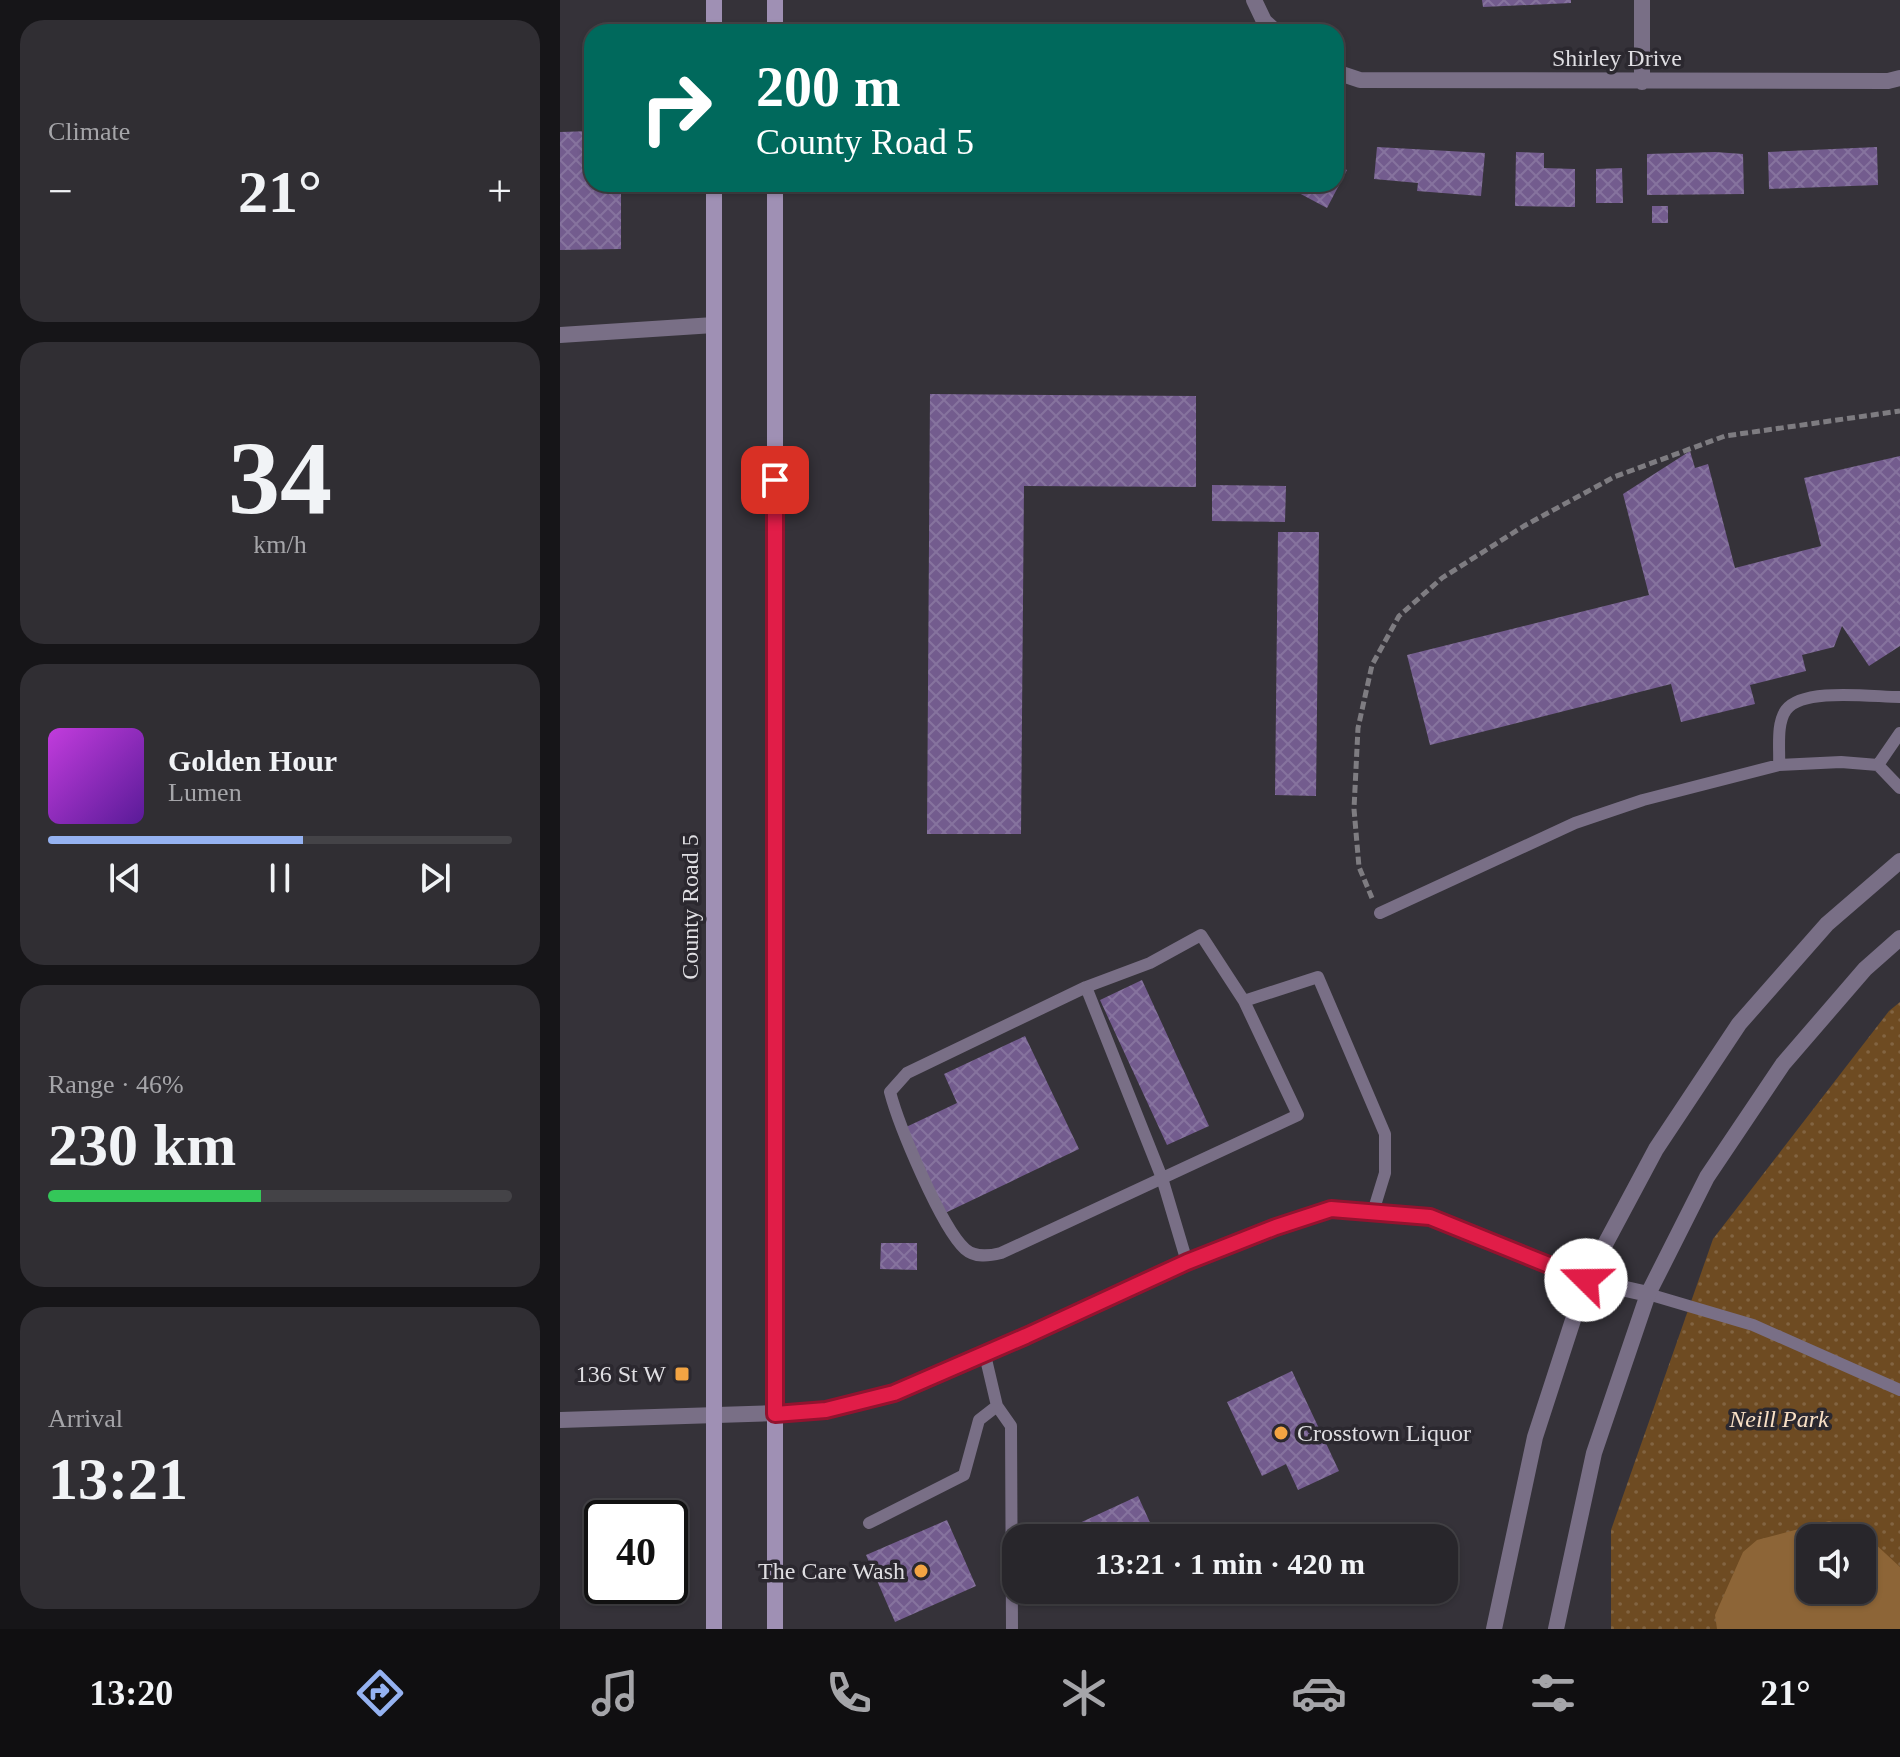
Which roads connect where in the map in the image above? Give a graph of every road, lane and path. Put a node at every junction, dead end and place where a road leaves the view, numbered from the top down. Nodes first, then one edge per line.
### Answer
1 (714, 0) edge
2 (775, 0) edge
3 (1254, 0) edge
4 (1642, 0) edge
5 (714, 24) edge
6 (775, 24) edge
7 (1267, 24) edge
8 (1344, 75) edge
9 (1900, 78) edge
10 (1642, 82) junction
11 (714, 192) edge
12 (775, 192) edge
13 (714, 325) junction
14 (560, 335) edge
15 (1900, 411) edge
16 (1900, 697) edge
17 (1900, 733) edge
18 (1779, 765) junction
19 (1878, 765) junction
20 (1900, 788) edge
21 (1900, 861) edge
22 (1380, 913) joint
23 (1900, 938) edge
24 (1086, 987) junction
25 (1244, 1001) junction
26 (1162, 1178) junction
27 (1373, 1212) junction
28 (1187, 1262) junction
29 (1586, 1280) junction
30 (1648, 1294) junction
31 (985, 1355) junction
32 (1900, 1390) edge
33 (997, 1406) junction
34 (775, 1414) junction
35 (714, 1416) junction
36 (560, 1420) edge
37 (869, 1523) dead end
38 (714, 1629) edge
39 (775, 1629) edge
40 (1012, 1629) edge
41 (1494, 1629) edge
42 (1556, 1629) edge

1 - 5 main road
2 - 6 main road
3 - 7 street
4 - 10 street
8 - 10 street, Shirley Drive
9 - 10 street, Shirley Drive
11 - 13 main road, County Road 5
12 - 34 main road
13 - 14 street
13 - 35 main road, County Road 5
15 - 22 path
16 - 18 lane
17 - 19 lane
18 - 19 lane
18 - 22 lane
19 - 20 lane
21 - 29 street
23 - 30 street
24 - 25 lane
24 - 26 lane
24 - 26 lane
25 - 26 lane
25 - 27 lane
26 - 28 lane
27 - 28 street
27 - 29 street
28 - 31 street
29 - 30 street
29 - 41 street
30 - 32 lane
30 - 42 street
31 - 33 lane
31 - 34 street
33 - 37 lane
33 - 40 lane
34 - 35 street
34 - 39 main road
35 - 36 street
35 - 38 main road, County Road 5

